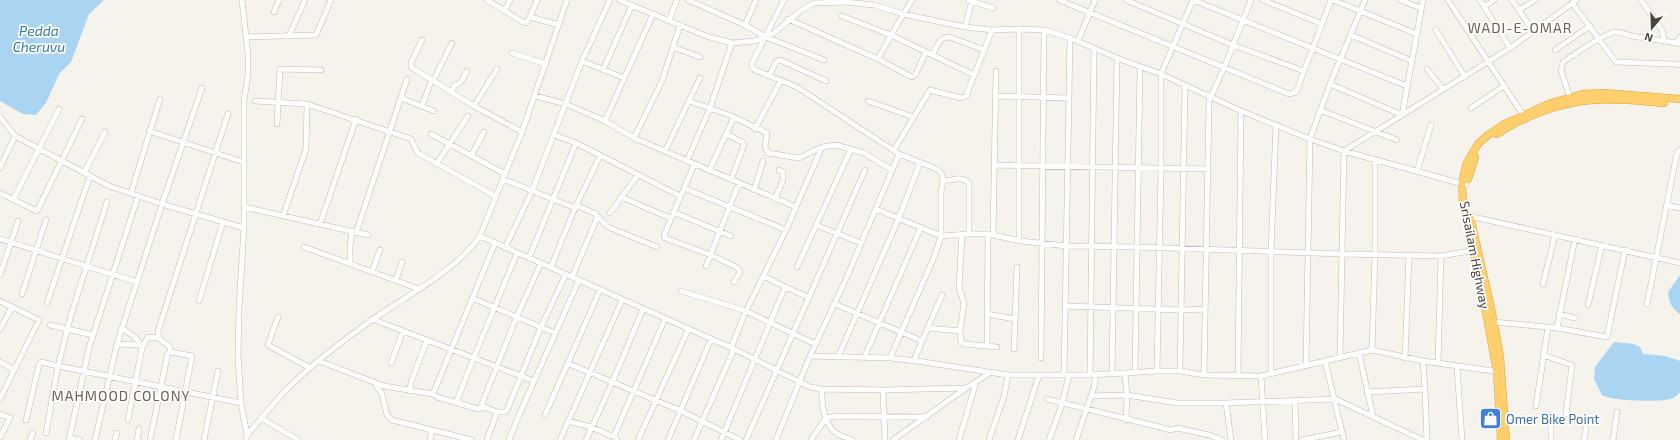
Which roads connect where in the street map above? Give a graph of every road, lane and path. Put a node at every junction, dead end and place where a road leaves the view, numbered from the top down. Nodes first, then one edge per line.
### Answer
1 (242, 0) edge
2 (280, 0) edge
3 (306, 0) edge
4 (331, 0) edge
5 (487, 0) edge
6 (510, 0) edge
7 (537, 0) edge
8 (568, 0) edge
9 (610, 0) edge
10 (619, 0) edge
11 (677, 0) edge
12 (688, 0) edge
13 (704, 0) edge
14 (756, 0) edge
15 (784, 0) edge
16 (808, 0) edge
17 (912, 0) edge
18 (1059, 0) edge
19 (1095, 0) edge
20 (1126, 0) edge
21 (1193, 0) edge
22 (1251, 0) edge
23 (1263, 0) edge
24 (1332, 0) edge
25 (1365, 0) edge
26 (1400, 0) edge
27 (1423, 0) edge
28 (1448, 0) edge
29 (1480, 0) edge
30 (1494, 0) edge
31 (1512, 0) edge
32 (1535, 0) edge
33 (1577, 0) edge
34 (1641, 0) edge
35 (970, 1) edge
36 (814, 4) junction
37 (1572, 4) junction
38 (632, 5) junction
39 (702, 6) junction
40 (1484, 7) junction
41 (993, 8) dead end
42 (1421, 8) junction
43 (505, 10) junction
44 (1519, 10) junction
45 (1361, 11) junction
46 (274, 12) dead end
47 (653, 14) junction
48 (903, 14) junction
49 (1090, 14) junction
50 (842, 16) dead end
51 (530, 17) junction
52 (788, 19) junction
53 (670, 20) junction
54 (1243, 21) junction
55 (1183, 24) junction
56 (1322, 24) junction
57 (559, 25) junction
58 (680, 25) junction
59 (745, 25) junction
60 (1590, 26) junction
61 (965, 27) junction
62 (1019, 29) junction
63 (992, 30) junction
64 (1044, 30) junction
65 (1436, 30) dead end
66 (1533, 31) junction
67 (1417, 34) junction
68 (891, 35) junction
69 (1351, 35) junction
70 (289, 36) junction
71 (246, 37) junction
72 (766, 37) junction
73 (1680, 37) edge
74 (1070, 38) junction
75 (1599, 39) junction
76 (422, 40) dead end
77 (1664, 40) junction
78 (1078, 41) junction
79 (452, 43) dead end
80 (732, 43) junction
81 (1678, 44) edge
82 (1233, 45) junction
83 (1173, 46) junction
84 (673, 47) junction
85 (1094, 48) junction
86 (1510, 48) junction
87 (1312, 49) junction
88 (984, 50) junction
89 (1555, 50) dead end
90 (926, 52) junction
91 (512, 53) dead end
92 (932, 55) junction
93 (700, 57) dead end
94 (1117, 58) junction
95 (878, 59) junction
96 (824, 60) dead end
97 (1340, 60) junction
98 (582, 61) junction
99 (1488, 61) junction
100 (1412, 62) junction
101 (546, 64) junction
102 (1680, 66) edge
103 (1140, 67) junction
104 (1224, 68) junction
105 (496, 69) dead end
106 (1427, 69) dead end
107 (321, 70) dead end
108 (604, 70) junction
109 (467, 71) dead end
110 (996, 71) dead end
111 (1304, 71) junction
112 (1161, 74) junction
113 (974, 75) junction
114 (769, 76) junction
115 (1464, 77) junction
116 (624, 78) junction
117 (700, 78) dead end
118 (407, 79) dead end
119 (782, 80) junction
120 (826, 81) dead end
121 (432, 83) junction
122 (1330, 84) junction
123 (1185, 85) junction
124 (1407, 86) junction
125 (1504, 86) junction
126 (202, 88) dead end
127 (1443, 89) junction
128 (451, 92) junction
129 (535, 96) junction
130 (996, 96) junction
131 (1019, 96) junction
132 (1043, 97) junction
133 (1211, 97) junction
134 (401, 98) junction
135 (1069, 98) junction
136 (1570, 98) junction
137 (160, 99) dead end
138 (1680, 99) edge
139 (255, 101) dead end
140 (689, 101) junction
141 (868, 101) dead end
142 (278, 102) junction
143 (307, 104) junction
144 (566, 104) junction
145 (1680, 104) edge
146 (422, 106) junction
147 (474, 106) junction
148 (710, 108) junction
149 (1470, 108) dead end
150 (59, 109) dead end
151 (1320, 110) junction
152 (434, 111) dead end
153 (1241, 111) junction
154 (228, 114) dead end
155 (1402, 115) junction
156 (468, 116) dead end
157 (0, 117) edge
158 (734, 117) junction
159 (913, 117) junction
160 (1524, 117) junction
161 (82, 119) dead end
162 (356, 119) junction
163 (605, 121) junction
164 (277, 124) dead end
165 (1276, 125) junction
166 (1431, 125) dead end
167 (756, 128) junction
168 (149, 131) junction
169 (1377, 131) junction
170 (104, 132) dead end
171 (390, 132) junction
172 (484, 132) dead end
173 (522, 132) junction
174 (431, 134) dead end
175 (726, 134) junction
176 (554, 135) junction
177 (15, 136) junction
178 (634, 138) junction
179 (1310, 139) junction
180 (1397, 140) dead end
181 (183, 142) junction
182 (576, 143) junction
183 (450, 144) junction
184 (822, 147) junction
185 (40, 149) junction
186 (851, 149) junction
187 (894, 150) junction
188 (1680, 150) edge
189 (665, 151) junction
190 (1344, 151) junction
191 (214, 153) junction
192 (899, 154) junction
193 (471, 156) junction
194 (600, 156) junction
195 (1375, 159) junction
196 (62, 161) junction
197 (687, 161) junction
198 (763, 161) dead end
199 (243, 162) junction
200 (437, 163) junction
201 (920, 163) junction
202 (694, 165) junction
203 (994, 165) junction
204 (1019, 165) junction
205 (1042, 166) junction
206 (1068, 166) junction
207 (1092, 167) junction
208 (0, 168) edge
209 (1115, 168) junction
210 (1138, 168) junction
211 (1161, 168) junction
212 (1184, 169) junction
213 (779, 170) dead end
214 (865, 170) dead end
215 (892, 170) junction
216 (1208, 170) junction
217 (709, 171) junction
218 (1417, 171) junction
219 (87, 174) junction
220 (638, 175) junction
221 (504, 176) junction
222 (731, 180) junction
223 (943, 181) junction
224 (739, 183) junction
225 (1464, 184) junction
226 (684, 188) junction
227 (754, 190) junction
228 (532, 191) junction
229 (0, 193) edge
230 (131, 193) junction
231 (138, 196) junction
232 (496, 196) junction
233 (680, 196) junction
234 (621, 197) junction
235 (553, 199) junction
236 (775, 199) junction
237 (14, 200) junction
238 (107, 202) dead end
239 (162, 204) junction
240 (1667, 204) junction
241 (575, 206) junction
242 (244, 207) junction
243 (730, 207) junction
244 (796, 207) junction
245 (1680, 208) edge
246 (876, 210) junction
247 (673, 212) junction
248 (195, 213) junction
249 (610, 213) dead end
250 (283, 216) junction
251 (597, 216) junction
252 (1470, 216) junction
253 (670, 218) junction
254 (46, 220) dead end
255 (898, 220) junction
256 (18, 221) dead end
257 (223, 222) junction
258 (320, 224) junction
259 (816, 225) junction
260 (244, 228) junction
261 (921, 228) junction
262 (786, 230) junction
263 (720, 231) junction
264 (354, 232) junction
265 (836, 233) junction
266 (962, 234) junction
267 (969, 234) junction
268 (990, 234) junction
269 (368, 235) dead end
270 (1555, 235) junction
271 (480, 236) junction
272 (731, 236) dead end
273 (941, 236) junction
274 (0, 239) edge
275 (1019, 240) junction
276 (1575, 240) junction
277 (11, 242) junction
278 (495, 243) junction
279 (860, 243) junction
280 (1041, 244) junction
281 (1602, 245) junction
282 (1067, 246) junction
283 (1137, 246) junction
284 (304, 247) dead end
285 (657, 247) dead end
286 (1092, 247) junction
287 (1114, 247) junction
288 (1160, 247) junction
289 (505, 248) junction
290 (1182, 248) junction
291 (1206, 249) junction
292 (36, 250) junction
293 (380, 250) dead end
294 (1238, 250) junction
295 (1626, 250) junction
296 (1475, 251) junction
297 (1271, 252) junction
298 (1308, 252) junction
299 (517, 253) junction
300 (1342, 254) junction
301 (711, 255) junction
302 (1375, 255) junction
303 (1409, 256) junction
304 (1441, 256) junction
305 (1656, 257) junction
306 (62, 258) junction
307 (529, 258) junction
308 (402, 262) dead end
309 (541, 263) junction
310 (1680, 263) edge
311 (350, 264) junction
312 (86, 266) junction
313 (706, 266) dead end
314 (551, 267) junction
315 (797, 267) dead end
316 (1017, 267) dead end
317 (372, 272) junction
318 (112, 274) junction
319 (566, 274) junction
320 (0, 275) edge
321 (764, 276) junction
322 (572, 277) junction
323 (396, 280) junction
324 (579, 280) junction
325 (137, 282) junction
326 (734, 282) dead end
327 (1543, 284) dead end
328 (785, 287) junction
329 (419, 289) junction
330 (600, 290) junction
331 (681, 291) dead end
332 (22, 294) dead end
333 (942, 295) dead end
334 (808, 297) junction
335 (472, 298) junction
336 (622, 300) junction
337 (0, 301) edge
338 (199, 301) dead end
339 (47, 303) dead end
340 (835, 304) junction
341 (1648, 304) dead end
342 (1065, 306) junction
343 (1588, 306) dead end
344 (12, 307) junction
345 (495, 307) junction
346 (1090, 307) junction
347 (1113, 308) junction
348 (1136, 308) junction
349 (642, 309) junction
350 (1158, 309) junction
351 (1205, 309) junction
352 (1182, 310) junction
353 (746, 311) junction
354 (858, 313) junction
355 (987, 314) junction
356 (1559, 314) junction
357 (518, 316) junction
358 (278, 317) dead end
359 (1575, 318) dead end
360 (372, 319) junction
361 (665, 319) junction
362 (1015, 319) junction
363 (769, 322) junction
364 (879, 322) junction
365 (1494, 322) junction
366 (50, 325) dead end
367 (540, 327) junction
368 (1548, 327) junction
369 (68, 328) junction
370 (122, 328) junction
371 (928, 328) junction
372 (1557, 328) junction
373 (0, 329) edge
374 (688, 330) junction
375 (403, 331) junction
376 (901, 331) junction
377 (960, 331) junction
378 (555, 333) junction
379 (792, 333) junction
380 (93, 335) junction
381 (136, 338) junction
382 (158, 338) junction
383 (146, 339) junction
384 (711, 339) junction
385 (427, 340) junction
386 (922, 341) junction
387 (117, 344) junction
388 (815, 344) junction
389 (141, 346) junction
390 (987, 346) junction
391 (997, 347) dead end
392 (450, 348) junction
393 (733, 349) junction
394 (1014, 349) dead end
395 (1372, 350) junction
396 (171, 352) junction
397 (1359, 353) junction
398 (1543, 355) junction
399 (810, 356) junction
400 (474, 357) junction
401 (838, 357) junction
402 (1340, 357) junction
403 (864, 358) junction
404 (890, 358) junction
405 (1041, 358) dead end
406 (1405, 358) junction
407 (319, 360) junction
408 (755, 360) junction
409 (914, 360) junction
410 (1326, 361) junction
411 (1423, 361) junction
412 (0, 362) edge
413 (391, 363) dead end
414 (567, 363) junction
415 (1438, 363) junction
416 (58, 366) junction
417 (497, 366) junction
418 (1306, 366) junction
419 (1457, 367) junction
420 (310, 368) junction
421 (14, 370) junction
422 (776, 370) junction
423 (83, 371) junction
424 (218, 371) dead end
425 (1157, 371) junction
426 (1180, 371) junction
427 (1135, 372) junction
428 (1500, 372) junction
429 (589, 373) junction
430 (1112, 373) junction
431 (1125, 373) junction
432 (990, 374) junction
433 (1271, 374) junction
434 (520, 375) junction
435 (1008, 375) junction
436 (1039, 375) junction
437 (1067, 375) junction
438 (1093, 375) junction
439 (1204, 375) junction
440 (1238, 375) junction
441 (1261, 376) junction
442 (110, 377) junction
443 (534, 381) junction
444 (135, 382) junction
445 (374, 382) junction
446 (800, 382) junction
447 (976, 382) junction
448 (612, 383) junction
449 (161, 387) junction
450 (966, 388) junction
451 (822, 389) junction
452 (1425, 389) junction
453 (883, 390) junction
454 (410, 391) junction
455 (186, 392) junction
456 (632, 392) junction
457 (1367, 392) junction
458 (433, 394) junction
459 (1127, 395) junction
460 (1091, 396) junction
461 (213, 398) junction
462 (1047, 399) dead end
463 (1335, 399) junction
464 (0, 400) edge
465 (1295, 400) junction
466 (656, 401) junction
467 (1263, 402) junction
468 (241, 403) junction
469 (456, 403) junction
470 (1226, 403) junction
471 (1062, 404) junction
472 (1536, 406) dead end
473 (480, 409) junction
474 (1086, 410) junction
475 (497, 412) junction
476 (681, 412) junction
477 (1618, 412) dead end
478 (0, 414) edge
479 (1566, 414) dead end
480 (545, 415) dead end
481 (1373, 416) junction
482 (884, 417) junction
483 (927, 417) junction
484 (262, 418) junction
485 (826, 418) junction
486 (1551, 418) dead end
487 (26, 420) dead end
488 (128, 420) dead end
489 (1126, 420) junction
490 (568, 421) junction
491 (702, 422) junction
492 (591, 427) junction
493 (1586, 428) dead end
494 (139, 430) dead end
495 (432, 430) junction
496 (1342, 432) junction
497 (33, 433) dead end
498 (46, 433) dead end
499 (117, 433) dead end
500 (724, 433) junction
501 (0, 437) edge
502 (247, 437) edge
503 (616, 438) edge
504 (838, 438) edge
505 (70, 439) edge
506 (30, 440) edge
507 (80, 440) edge
508 (95, 440) edge
509 (115, 440) edge
510 (136, 440) edge
511 (150, 440) edge
512 (176, 440) edge
513 (204, 440) edge
514 (298, 440) edge
515 (430, 440) edge
516 (472, 440) edge
517 (487, 440) edge
518 (510, 440) edge
519 (560, 440) edge
520 (586, 440) edge
521 (638, 440) edge
522 (668, 440) edge
523 (694, 440) edge
524 (721, 440) edge
525 (740, 440) edge
526 (746, 440) edge
527 (776, 440) edge
528 (811, 440) edge
529 (852, 440) edge
530 (885, 440) edge
531 (893, 440) edge
532 (959, 440) edge
533 (988, 440) edge
534 (1018, 440) edge
535 (1049, 440) edge
536 (1076, 440) edge
537 (1222, 440) edge
538 (1231, 440) edge
539 (1265, 440) edge
540 (1296, 440) edge
541 (1302, 440) edge
542 (1344, 440) edge
543 (1423, 440) edge
544 (1426, 440) edge
545 (1462, 440) edge
546 (1501, 440) edge
547 (1506, 440) edge
548 (1552, 440) edge
549 (1584, 440) edge
550 (1613, 440) edge

1 - 71 street
2 - 46 street
3 - 70 street
4 - 70 street
5 - 43 street
6 - 43 street
7 - 51 street
8 - 57 street
9 - 98 street
10 - 38 street
11 - 53 street
12 - 39 street
13 - 39 street
14 - 59 street
15 - 72 street
16 - 36 street
17 - 48 street
18 - 49 street
19 - 49 street
20 - 55 street
21 - 54 street
21 - 55 street
22 - 54 street
23 - 56 street
24 - 45 street
24 - 56 street
25 - 45 street
26 - 42 street
27 - 42 street
28 - 99 street
29 - 40 street
30 - 40 street
31 - 44 street
32 - 44 street
33 - 37 street
34 - 77 street
35 - 41 street
35 - 61 street
36 - 48 street
36 - 52 street
37 - 60 street
37 - 66 street
38 - 47 street
38 - 108 street
39 - 59 street
40 - 86 street
42 - 67 street
43 - 51 street
44 - 66 street
45 - 67 street
45 - 69 street
47 - 53 street
47 - 116 street
48 - 61 street
48 - 68 street
49 - 78 street
49 - 83 street
50 - 68 street
51 - 57 street
52 - 72 street
52 - 95 street
53 - 58 street
54 - 82 street
54 - 87 street
55 - 82 street
55 - 83 street
56 - 87 street
57 - 101 street
58 - 80 street
58 - 84 street
59 - 72 street
60 - 75 street
60 - 89 street
61 - 63 street
62 - 63 street
62 - 64 street
62 - 131 street
63 - 88 street
64 - 74 street
64 - 132 street
65 - 115 street
66 - 86 street
67 - 100 street
68 - 90 street
68 - 95 street
69 - 97 street
69 - 100 street
70 - 71 street
71 - 199 street
72 - 80 street
72 - 96 street
72 - 114 street
73 - 81 street
74 - 78 street
74 - 135 street
75 - 77 street
75 - 102 street
75 - 136 street
76 - 121 street
77 - 81 street
78 - 85 street
79 - 121 street
80 - 148 street
82 - 104 street
82 - 111 street
83 - 104 street
83 - 112 street
84 - 93 street
84 - 178 street
85 - 94 street
85 - 207 street
86 - 99 street
87 - 97 street
87 - 111 street
88 - 92 street
88 - 113 street
90 - 92 street
90 - 95 street
91 - 101 street
92 - 113 street
94 - 103 street
94 - 209 street
97 - 122 street
97 - 124 street
98 - 108 street
98 - 144 street
99 - 115 street
99 - 125 street
100 - 124 street
101 - 129 street
103 - 112 street
103 - 210 street
104 - 111 street
104 - 133 street
105 - 147 street
106 - 127 street
107 - 142 street
108 - 116 street
109 - 128 street
110 - 130 street
112 - 123 street
112 - 211 street
113 - 159 street
114 - 119 street
114 - 120 street
115 - 127 street
116 - 163 street
117 - 140 street
118 - 134 street
119 - 167 street
119 - 187 street
121 - 128 street
121 - 146 street
122 - 151 street
122 - 155 street
123 - 133 street
123 - 212 street
124 - 155 street
125 - 149 street
125 - 160 street
126 - 181 street
127 - 155 street
128 - 147 street
129 - 144 street
129 - 173 street
130 - 131 street
130 - 203 street
131 - 132 street
131 - 204 street
132 - 135 street
132 - 205 street
133 - 153 street
133 - 216 street
134 - 146 street
134 - 171 street
135 - 206 street
136 - 138 highway, Srisailam Highway
136 - 160 highway, Srisailam Highway
137 - 168 street
139 - 142 street
140 - 148 street
140 - 189 street
141 - 159 street
142 - 143 street
142 - 164 street
143 - 162 street
143 - 250 street
144 - 163 street
144 - 176 street
145 - 160 highway, Srisailam Highway
146 - 152 street
147 - 173 street
148 - 158 street
148 - 197 street
150 - 185 street
151 - 169 street
151 - 179 street
153 - 165 street
153 - 294 street
154 - 191 street
155 - 169 street
156 - 183 street
157 - 177 street
158 - 167 street
158 - 175 street
159 - 187 street
160 - 225 highway, Srisailam Highway
161 - 196 street
162 - 171 street
162 - 258 street
163 - 178 street
165 - 179 street
165 - 297 street
166 - 218 street
167 - 184 street
168 - 181 street
168 - 230 street
169 - 180 street
169 - 190 street
170 - 219 street
171 - 200 street
171 - 264 street
172 - 193 street
173 - 221 street
174 - 183 street
175 - 217 street
175 - 222 street
176 - 182 street
176 - 228 street
177 - 185 street
177 - 208 street
178 - 189 street
179 - 190 street
179 - 298 street
181 - 191 street
181 - 239 street
182 - 194 street
182 - 235 street
183 - 193 street
183 - 200 street
184 - 186 street
184 - 244 street
185 - 196 street
185 - 237 street
186 - 215 street
186 - 259 street
187 - 192 street
188 - 240 street
189 - 197 street
190 - 195 street
190 - 300 street
191 - 199 street
191 - 248 street
192 - 201 street
192 - 215 street
193 - 221 street
194 - 220 street
194 - 241 street
195 - 218 street
195 - 302 street
196 - 219 street
196 - 237 street
197 - 202 street
198 - 227 street
199 - 242 street
200 - 232 street
201 - 223 street
201 - 255 street
202 - 217 street
202 - 226 street
203 - 204 street
203 - 268 street
204 - 205 street
204 - 275 street
205 - 206 street
205 - 280 street
206 - 207 street
206 - 282 street
207 - 209 street
207 - 286 street
209 - 210 street
209 - 287 street
210 - 211 street
210 - 283 street
211 - 212 street
211 - 288 street
212 - 216 street
212 - 290 street
213 - 236 street
214 - 265 street
215 - 246 street
216 - 291 street
217 - 222 street
218 - 225 street
219 - 230 street
219 - 306 street
220 - 233 street
220 - 234 street
221 - 228 street
221 - 232 street
222 - 224 street
223 - 267 street
223 - 273 street
224 - 227 street
224 - 243 street
225 - 252 highway, Srisailam Highway
225 - 296 highway, Srisailam Highway
226 - 233 street
226 - 243 street
227 - 236 street
228 - 235 street
228 - 289 street
229 - 237 street
230 - 231 street
231 - 239 street
231 - 318 street
232 - 271 street
233 - 247 street
234 - 249 street
234 - 253 street
235 - 241 street
235 - 307 street
236 - 244 street
238 - 312 street
239 - 248 street
239 - 325 street
240 - 245 street
240 - 305 street
241 - 251 street
241 - 314 street
242 - 250 street
242 - 260 street
243 - 262 street
243 - 263 street
244 - 262 street
246 - 255 street
246 - 279 street
247 - 253 street
247 - 263 street
248 - 257 street
248 - 382 street
250 - 258 street
251 - 285 street
251 - 322 street
252 - 270 street
252 - 296 highway, Srisailam Highway
253 - 301 street
254 - 292 street
255 - 261 street
255 - 354 street
256 - 277 street
257 - 260 street
257 - 338 street
258 - 264 street
259 - 265 street
259 - 315 street
260 - 468 street
261 - 273 street
261 - 364 street
262 - 321 street
263 - 272 street
263 - 301 street
264 - 269 street
264 - 311 street
265 - 279 street
265 - 334 street
266 - 267 street
266 - 273 street
266 - 377 street
267 - 268 street
268 - 275 street
268 - 355 street
270 - 276 street
270 - 327 street
271 - 278 street
271 - 329 street
273 - 376 street
274 - 277 street
275 - 280 street
276 - 281 street
276 - 356 street
277 - 292 street
277 - 320 street
278 - 289 street
278 - 335 street
279 - 340 street
280 - 282 street
280 - 405 street
281 - 295 street
281 - 343 street
282 - 286 street
282 - 342 street
283 - 287 street
283 - 288 street
283 - 348 street
284 - 311 street
286 - 287 street
286 - 346 street
287 - 347 street
288 - 290 street
288 - 350 street
289 - 299 street
290 - 291 street
290 - 352 street
291 - 294 street
291 - 351 street
292 - 306 street
292 - 332 street
293 - 317 street
294 - 297 street
294 - 440 street
295 - 305 street
295 - 372 street
296 - 304 street
296 - 365 highway, Srisailam Highway
296 - 428 highway, Srisailam Highway
297 - 298 street
297 - 433 street
298 - 300 street
298 - 418 street
299 - 307 street
299 - 345 street
300 - 302 street
300 - 402 street
301 - 313 street
301 - 326 street
302 - 303 street
302 - 395 street
303 - 304 street
303 - 406 street
304 - 415 street
305 - 310 street
305 - 341 street
306 - 312 street
306 - 339 street
307 - 309 street
308 - 323 street
309 - 314 street
309 - 357 street
311 - 317 street
312 - 318 street
312 - 369 street
314 - 319 street
316 - 362 street
317 - 323 street
318 - 325 street
318 - 380 street
319 - 322 street
319 - 367 street
321 - 328 street
321 - 353 street
322 - 324 street
323 - 329 street
324 - 330 street
324 - 378 street
325 - 370 street
328 - 334 street
328 - 363 street
329 - 360 street
330 - 336 street
330 - 414 street
331 - 353 street
333 - 371 street
334 - 379 street
335 - 345 street
335 - 392 street
336 - 349 street
336 - 429 street
337 - 344 street
340 - 354 street
340 - 388 street
342 - 346 street
342 - 437 street
344 - 373 street
344 - 421 street
345 - 357 street
345 - 400 street
346 - 347 street
346 - 438 street
347 - 348 street
347 - 430 street
348 - 350 street
348 - 427 street
349 - 361 street
349 - 448 street
350 - 352 street
350 - 425 street
351 - 352 street
351 - 439 street
352 - 426 street
353 - 363 street
353 - 393 street
354 - 364 street
354 - 401 street
355 - 362 street
355 - 390 street
356 - 359 street
356 - 372 street
357 - 367 street
357 - 417 street
358 - 420 street
360 - 375 street
360 - 407 street
361 - 374 street
361 - 456 street
362 - 394 street
363 - 379 street
363 - 408 street
364 - 376 street
364 - 403 street
365 - 368 street
365 - 428 highway, Srisailam Highway
366 - 369 street
367 - 378 street
367 - 434 street
368 - 372 street
368 - 398 street
369 - 380 street
369 - 416 street
370 - 381 street
370 - 387 street
371 - 377 street
371 - 386 street
374 - 384 street
374 - 466 street
375 - 385 street
375 - 413 street
376 - 386 street
376 - 404 street
377 - 390 street
378 - 443 street
379 - 388 street
379 - 422 street
380 - 423 street
381 - 383 street
381 - 389 street
382 - 383 street
382 - 396 street
383 - 389 street
384 - 393 street
384 - 476 street
385 - 392 street
385 - 454 street
386 - 409 street
387 - 389 street
387 - 442 street
388 - 399 street
389 - 444 street
390 - 391 street
392 - 400 street
392 - 458 street
393 - 408 street
393 - 491 street
395 - 397 street
395 - 406 street
396 - 449 street
396 - 455 street
397 - 402 street
397 - 457 street
398 - 472 street
398 - 479 street
399 - 401 street
399 - 446 street
400 - 417 street
400 - 469 street
401 - 403 street
402 - 410 street
403 - 404 street
404 - 409 street
406 - 411 street
407 - 420 street
407 - 445 street
408 - 422 street
408 - 500 street
409 - 432 street
410 - 418 street
410 - 463 street
411 - 415 street
411 - 452 street
412 - 421 street
414 - 429 street
414 - 480 street
415 - 419 street
416 - 423 street
416 - 487 street
416 - 498 street
417 - 434 street
417 - 473 street
418 - 433 street
419 - 428 street
419 - 545 street
420 - 484 street
421 - 464 street
422 - 446 street
422 - 526 street
423 - 442 street
423 - 505 street
424 - 461 street
425 - 426 street
425 - 427 street
426 - 439 street
427 - 431 street
428 - 546 highway, Srisailam Highway
428 - 547 highway, Srisailam Highway
429 - 448 street
429 - 490 street
430 - 431 street
430 - 438 street
431 - 459 street
432 - 435 street
432 - 447 street
433 - 441 street
434 - 443 street
434 - 475 street
435 - 436 street
435 - 533 street
436 - 437 street
436 - 534 street
437 - 438 street
437 - 471 street
438 - 460 street
439 - 440 street
440 - 441 street
441 - 467 street
442 - 444 street
442 - 508 street
443 - 518 street
444 - 449 street
444 - 488 street
445 - 454 street
445 - 495 street
446 - 451 street
446 - 527 street
447 - 450 street
447 - 532 street
448 - 456 street
448 - 492 street
449 - 455 street
449 - 511 street
450 - 453 street
450 - 483 street
451 - 453 street
451 - 485 street
452 - 457 street
452 - 544 street
453 - 482 street
454 - 458 street
455 - 461 street
455 - 512 street
456 - 466 street
456 - 503 street
457 - 481 street
458 - 469 street
459 - 460 street
459 - 470 street
459 - 489 street
460 - 474 street
461 - 468 street
461 - 513 street
462 - 471 street
463 - 465 street
463 - 481 street
463 - 496 street
465 - 467 street
465 - 540 street
466 - 476 street
466 - 521 street
467 - 470 street
467 - 539 street
468 - 502 street
469 - 473 street
470 - 538 street
471 - 474 street
471 - 535 street
473 - 475 street
474 - 489 street
474 - 536 street
475 - 517 street
476 - 491 street
476 - 522 street
477 - 550 street
478 - 501 street
481 - 543 street
482 - 483 street
482 - 485 street
482 - 530 street
483 - 531 street
484 - 502 street
484 - 514 street
485 - 504 street
485 - 528 street
486 - 548 street
489 - 537 street
490 - 492 street
490 - 519 street
491 - 500 street
491 - 523 street
492 - 503 street
492 - 520 street
493 - 549 street
494 - 510 street
495 - 515 street
495 - 516 street
496 - 541 street
496 - 542 street
497 - 506 street
499 - 509 street
500 - 524 street
500 - 525 street
504 - 529 street
505 - 507 street

